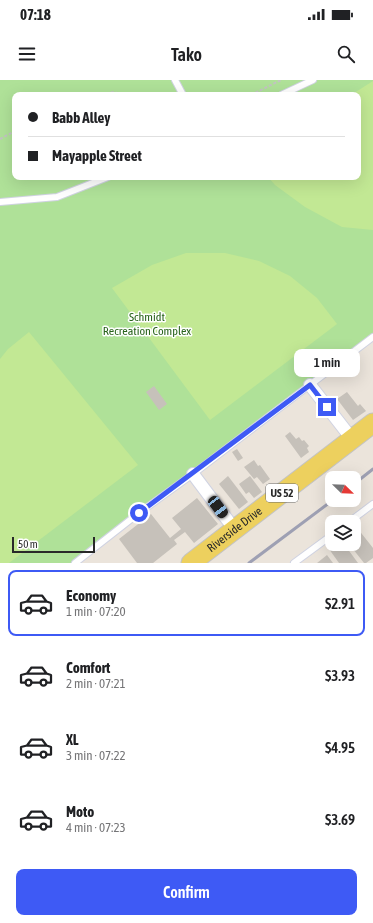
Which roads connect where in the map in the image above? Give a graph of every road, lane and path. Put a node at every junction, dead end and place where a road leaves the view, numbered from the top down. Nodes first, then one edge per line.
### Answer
1 (175, 80) edge
2 (280, 80) edge
3 (313, 80) edge
4 (181, 92) edge
5 (257, 92) edge
6 (287, 92) edge
7 (12, 132) edge
8 (0, 138) edge
9 (100, 180) edge
10 (0, 202) edge
11 (373, 337) edge
12 (310, 385) junction
13 (373, 423) edge
14 (352, 439) junction
15 (193, 474) junction
16 (373, 504) edge
17 (358, 515) edge
18 (235, 530) junction
19 (325, 540) edge
20 (75, 563) edge
21 (191, 563) edge
22 (294, 563) edge

1 - 4 lane
2 - 5 path
3 - 6 lane
7 - 8 path
9 - 10 lane
11 - 12 lane
12 - 14 street
12 - 15 lane
13 - 14 main road, Riverside Drive / US 52
14 - 18 main road, Riverside Drive / US 52
15 - 18 street
15 - 20 lane
16 - 17 lane
18 - 21 main road, Riverside Drive / US 52
19 - 22 lane

